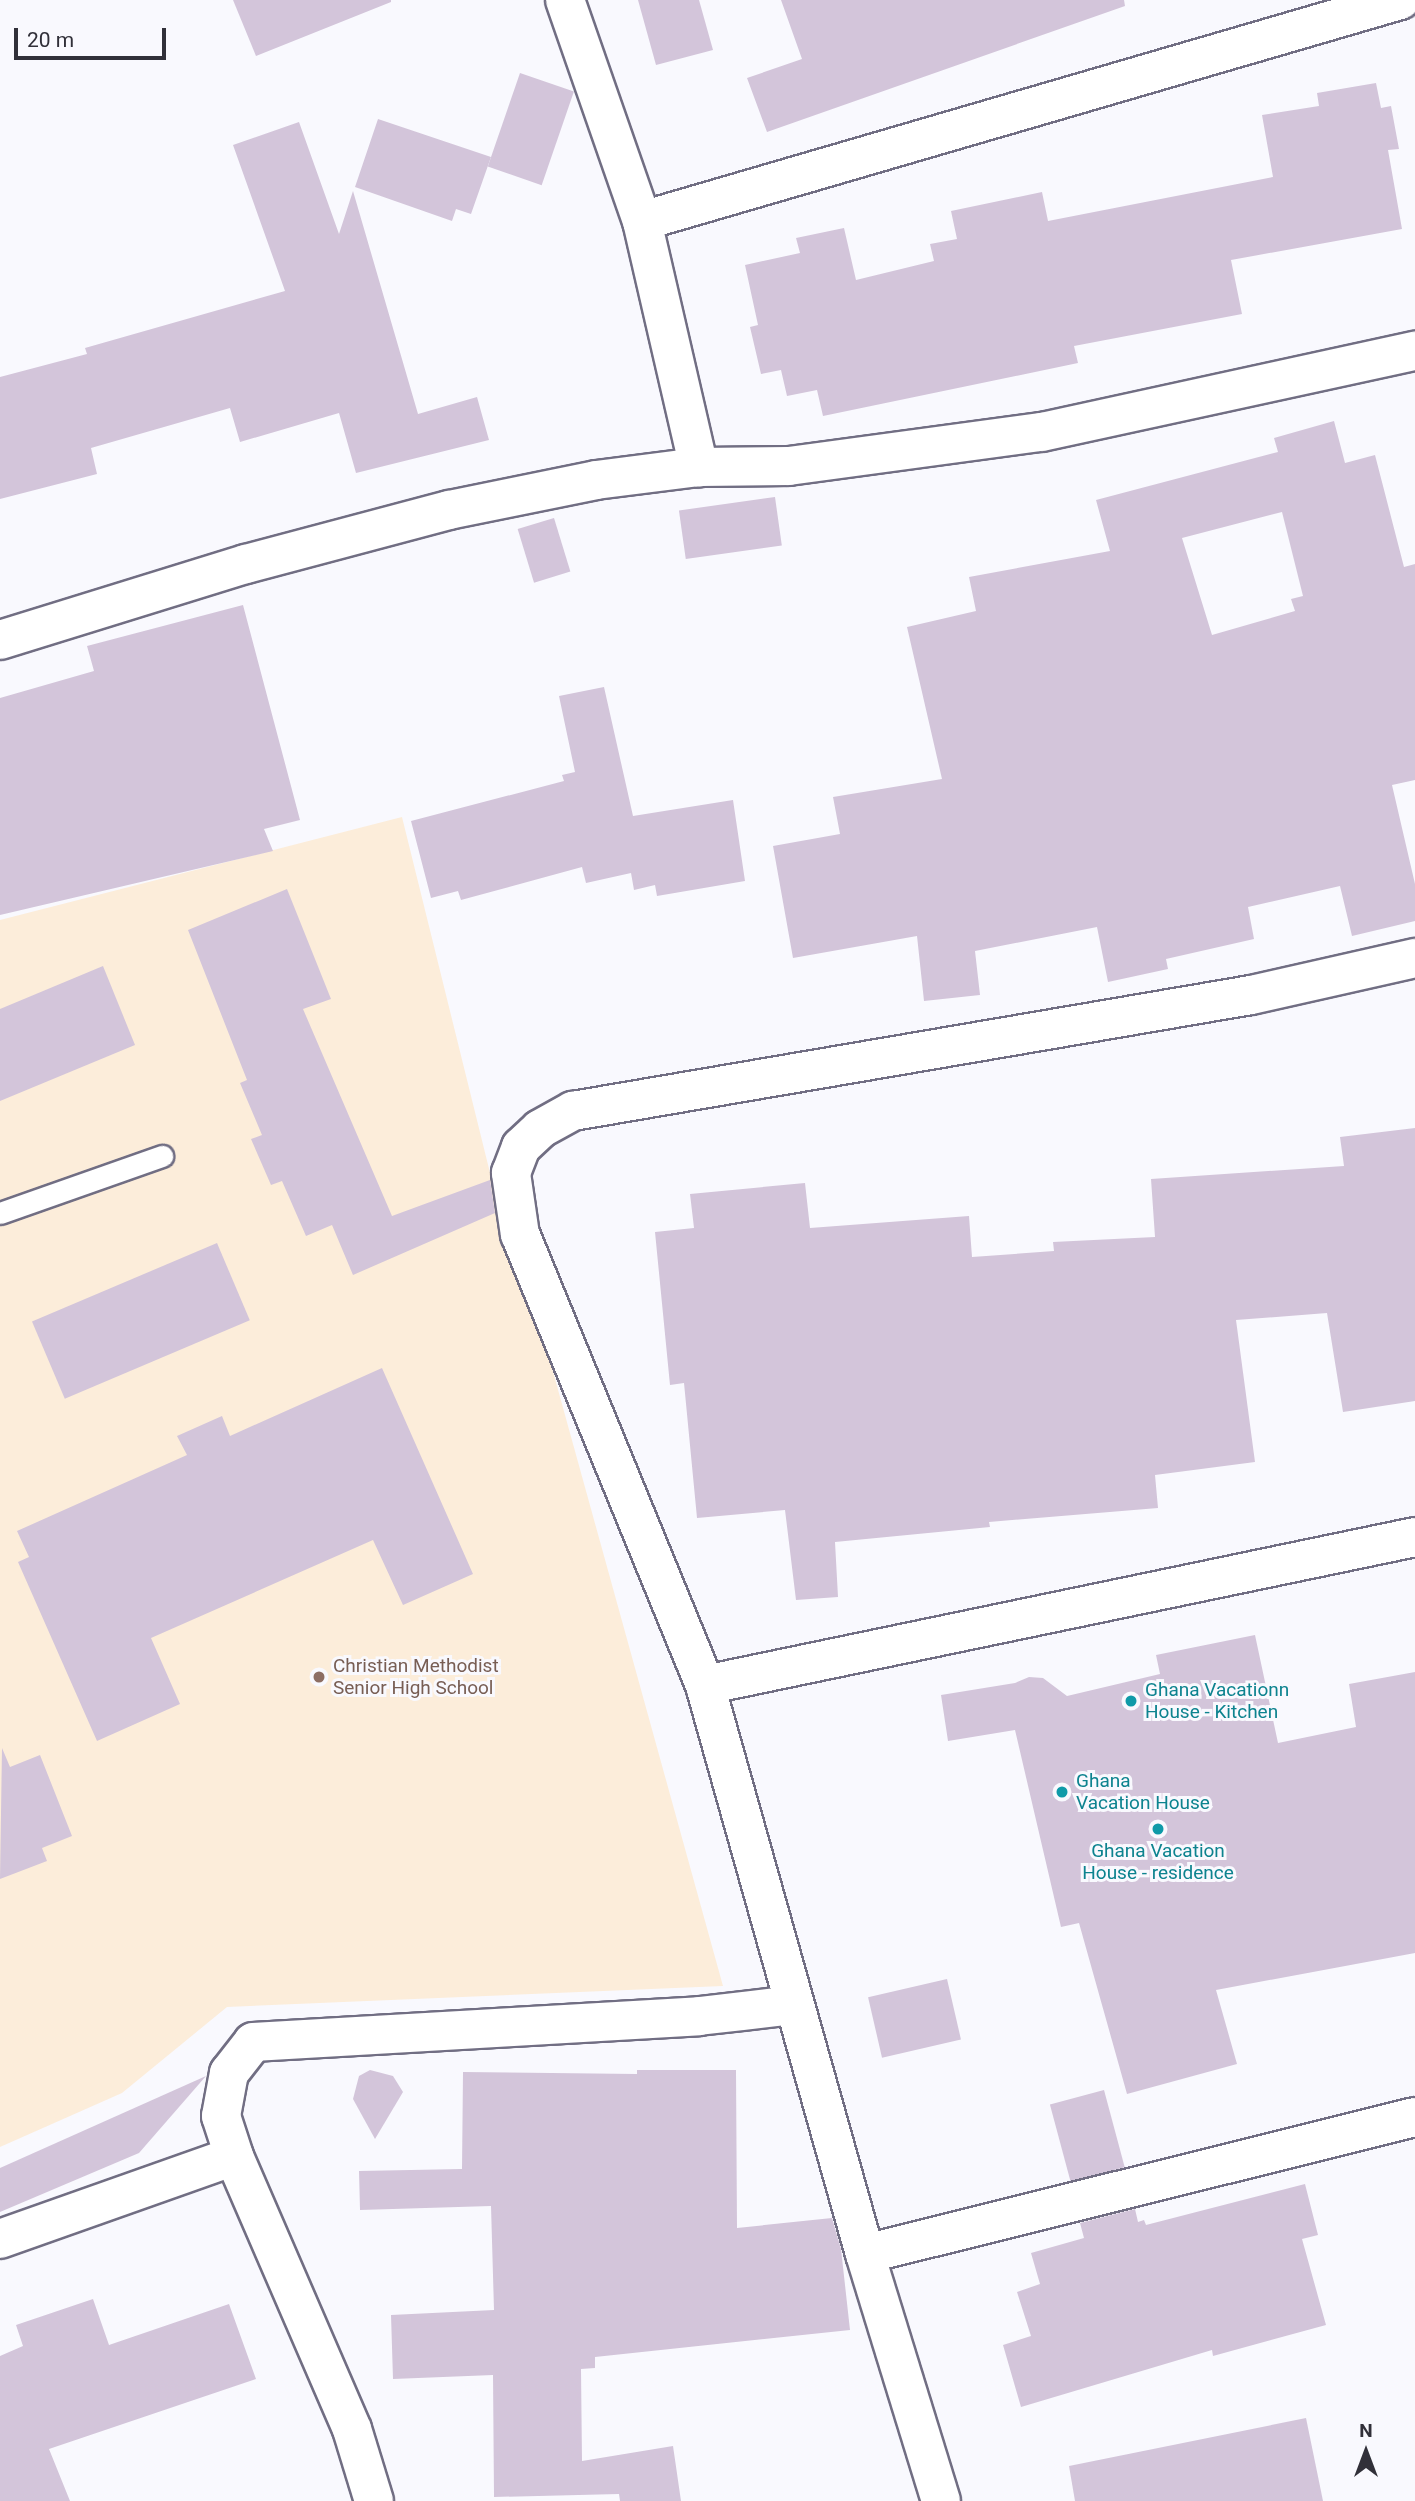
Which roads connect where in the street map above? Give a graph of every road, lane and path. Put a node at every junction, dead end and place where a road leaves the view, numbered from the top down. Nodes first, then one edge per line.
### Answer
1 (565, 0) edge
2 (1400, 0) edge
3 (642, 221) junction
4 (1415, 351) edge
5 (699, 467) junction
6 (0, 640) edge
7 (1415, 958) edge
8 (162, 1156) dead end
9 (0, 1213) edge
10 (1415, 1537) edge
11 (705, 1685) junction
12 (794, 2005) junction
13 (1415, 2117) edge
14 (234, 2156) junction
15 (0, 2239) edge
16 (865, 2254) junction
17 (374, 2501) edge
18 (941, 2501) edge

1 - 3 street
2 - 3 street
3 - 5 street
4 - 5 street
5 - 6 street
7 - 11 street
8 - 9 lane
10 - 11 street
11 - 12 street
12 - 14 street
12 - 16 street
13 - 16 street
14 - 15 street
14 - 17 street
16 - 18 street

